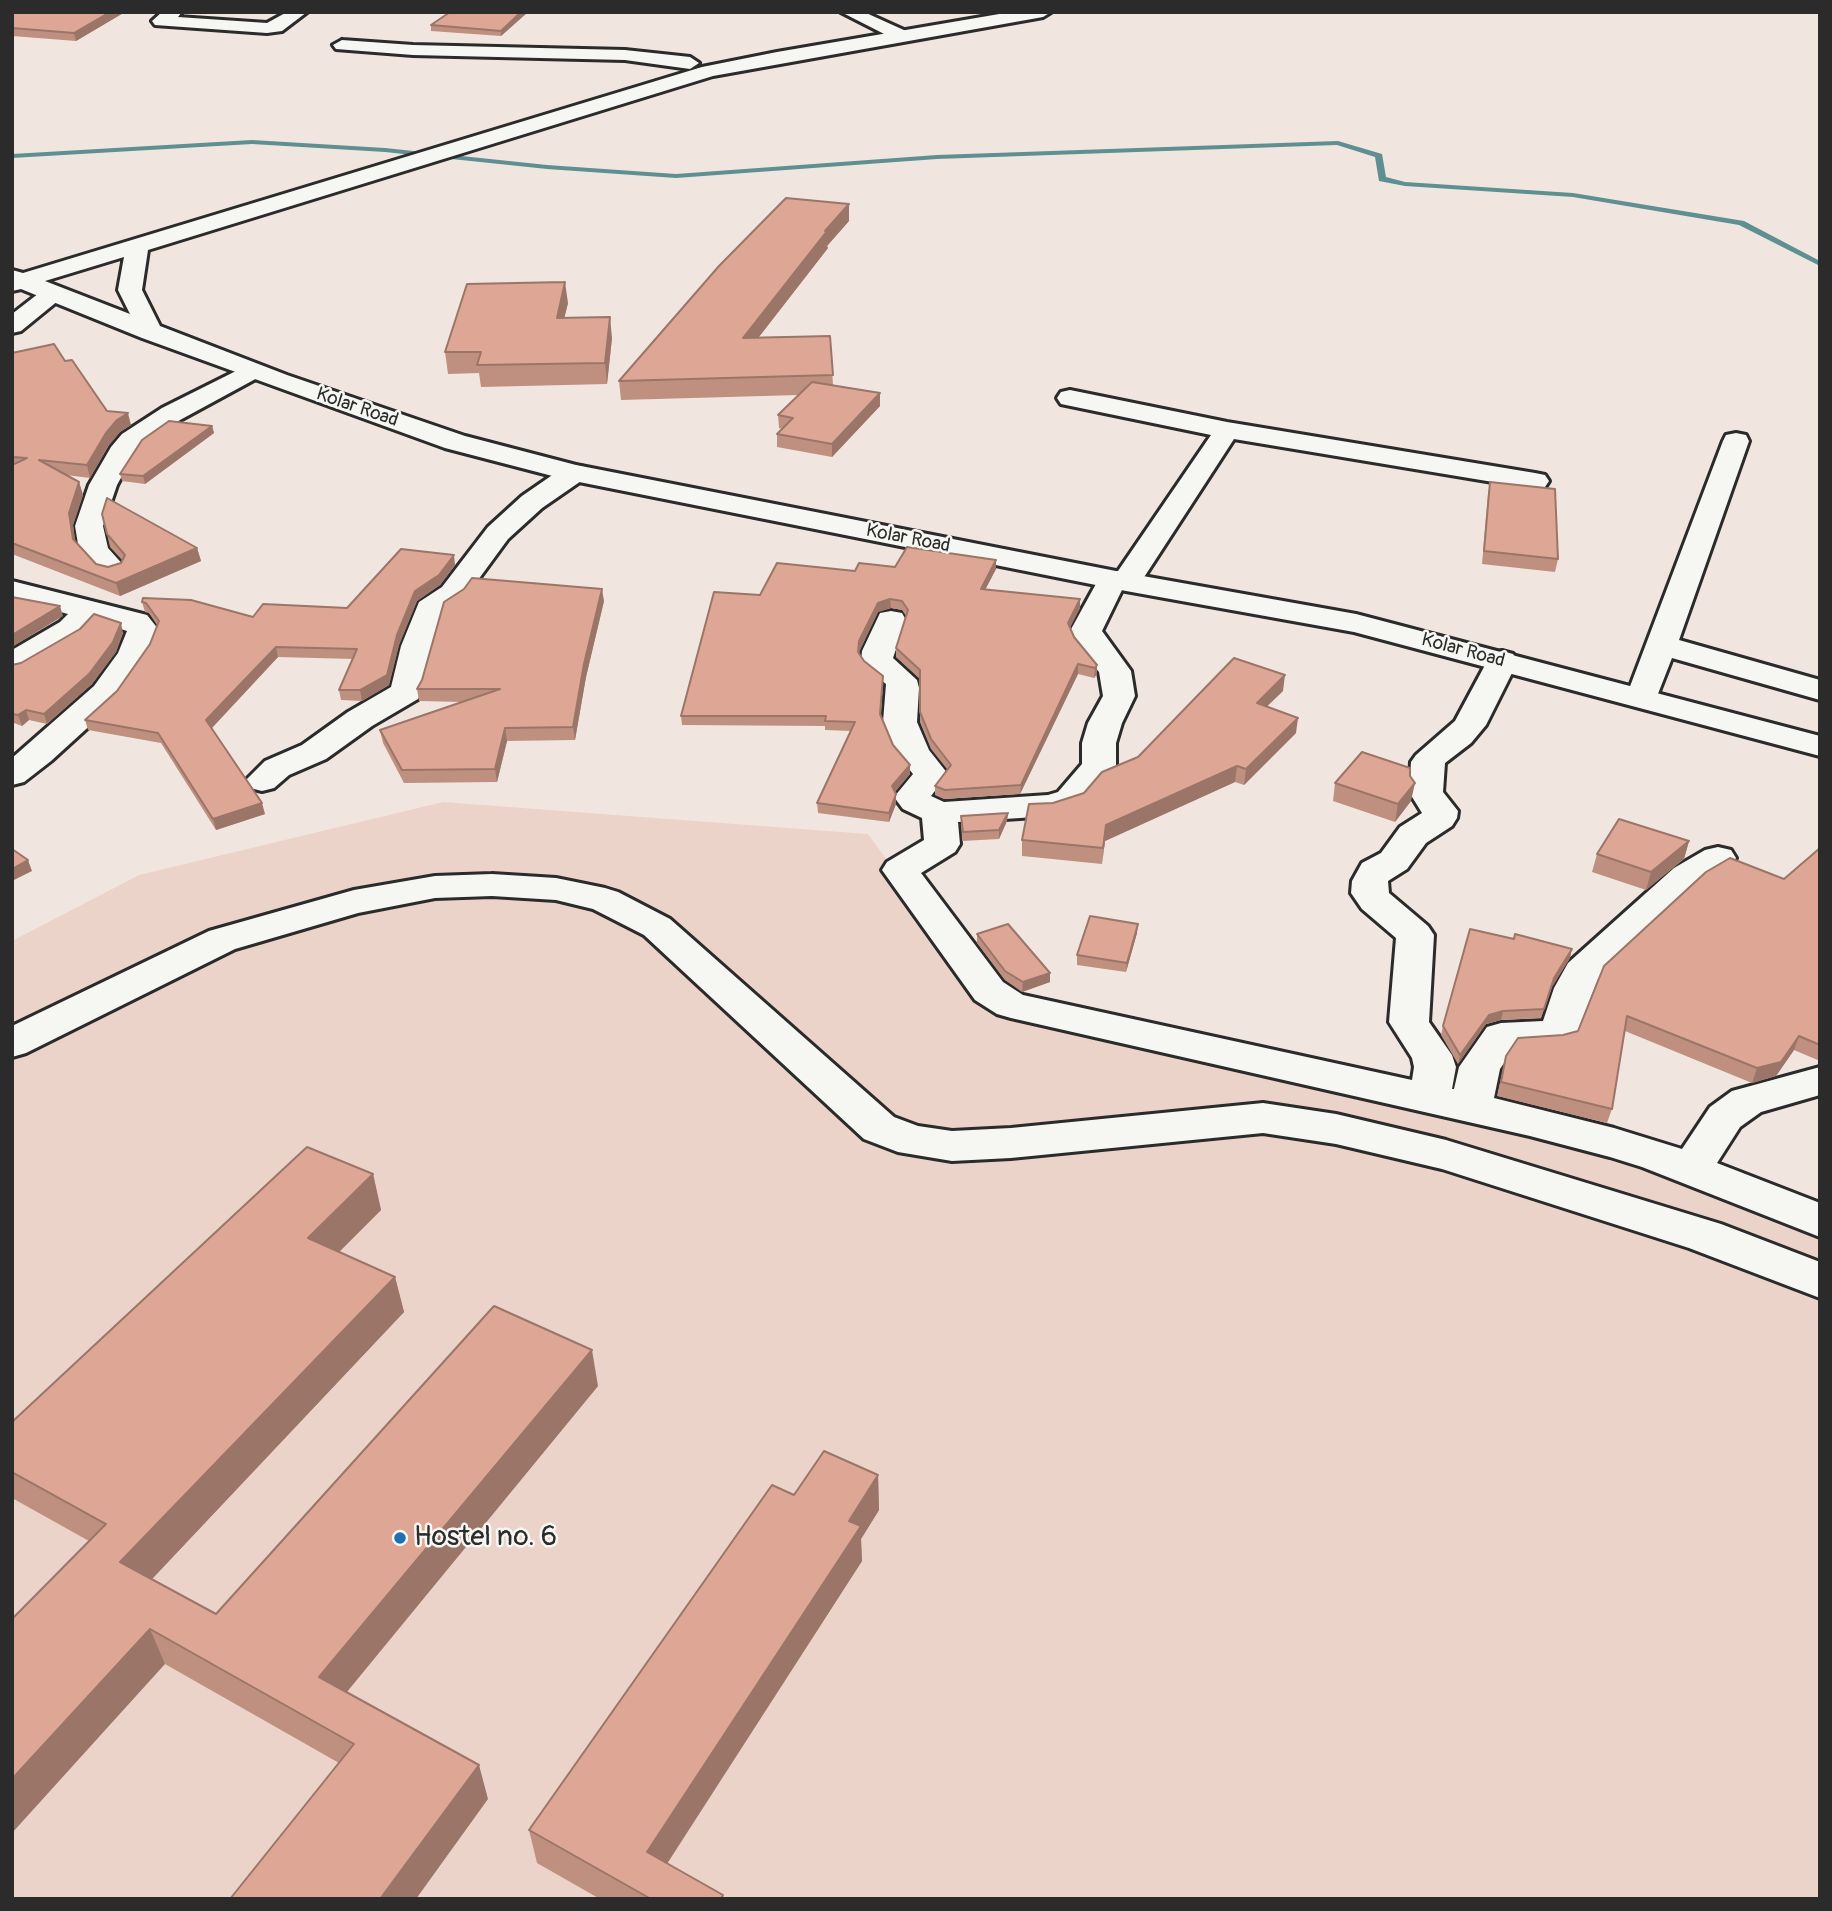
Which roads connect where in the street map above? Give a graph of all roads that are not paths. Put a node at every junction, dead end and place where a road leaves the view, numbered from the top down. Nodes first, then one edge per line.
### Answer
1 (174, 12) edge
2 (299, 12) edge
3 (849, 12) edge
4 (965, 12) edge
5 (1043, 12) edge
6 (879, 26) junction
7 (900, 35) junction
8 (342, 45) dead end
9 (690, 63) junction
10 (137, 248) junction
11 (14, 277) edge
12 (51, 295) junction
13 (12, 326) edge
14 (151, 333) junction
15 (252, 370) junction
16 (1070, 398) dead end
17 (1227, 430) junction
18 (1736, 441) dead end
19 (574, 472) junction
20 (1535, 481) dead end
21 (111, 568) edge
22 (1120, 580) junction
23 (12, 590) edge
24 (88, 611) junction
25 (891, 620) dead end
26 (1661, 645) junction
27 (1502, 661) junction
28 (12, 664) edge
29 (1820, 690) edge
30 (1643, 697) junction
31 (1820, 746) edge
32 (12, 775) edge
33 (261, 781) dead end
34 (939, 814) junction
35 (1718, 858) dead end
36 (12, 1043) edge
37 (1820, 1081) edge
38 (1429, 1098) junction
39 (1471, 1108) junction
40 (1690, 1170) junction
41 (1820, 1221) edge
42 (1820, 1281) edge

1 - 2 street
3 - 6 street
4 - 6 street
5 - 7 street
6 - 7 street
6 - 9 street
7 - 10 street
8 - 9 street
9 - 11 street
10 - 11 street
10 - 14 street
11 - 12 street, Kolar Road
12 - 13 street
12 - 14 street, Kolar Road
14 - 15 street, Kolar Road
15 - 19 street, Kolar Road
15 - 21 street
16 - 17 street
17 - 20 street
17 - 22 street
18 - 26 street
19 - 22 street, Kolar Road
19 - 33 street
22 - 27 street, Kolar Road
22 - 34 street
23 - 24 street
24 - 28 street
24 - 32 street
25 - 34 street
26 - 29 street
26 - 30 street
27 - 30 street, Kolar Road
27 - 38 street
30 - 31 street, Kolar Road
34 - 38 street
35 - 39 street
36 - 42 street
37 - 40 street
38 - 39 street
39 - 40 street
40 - 41 street

